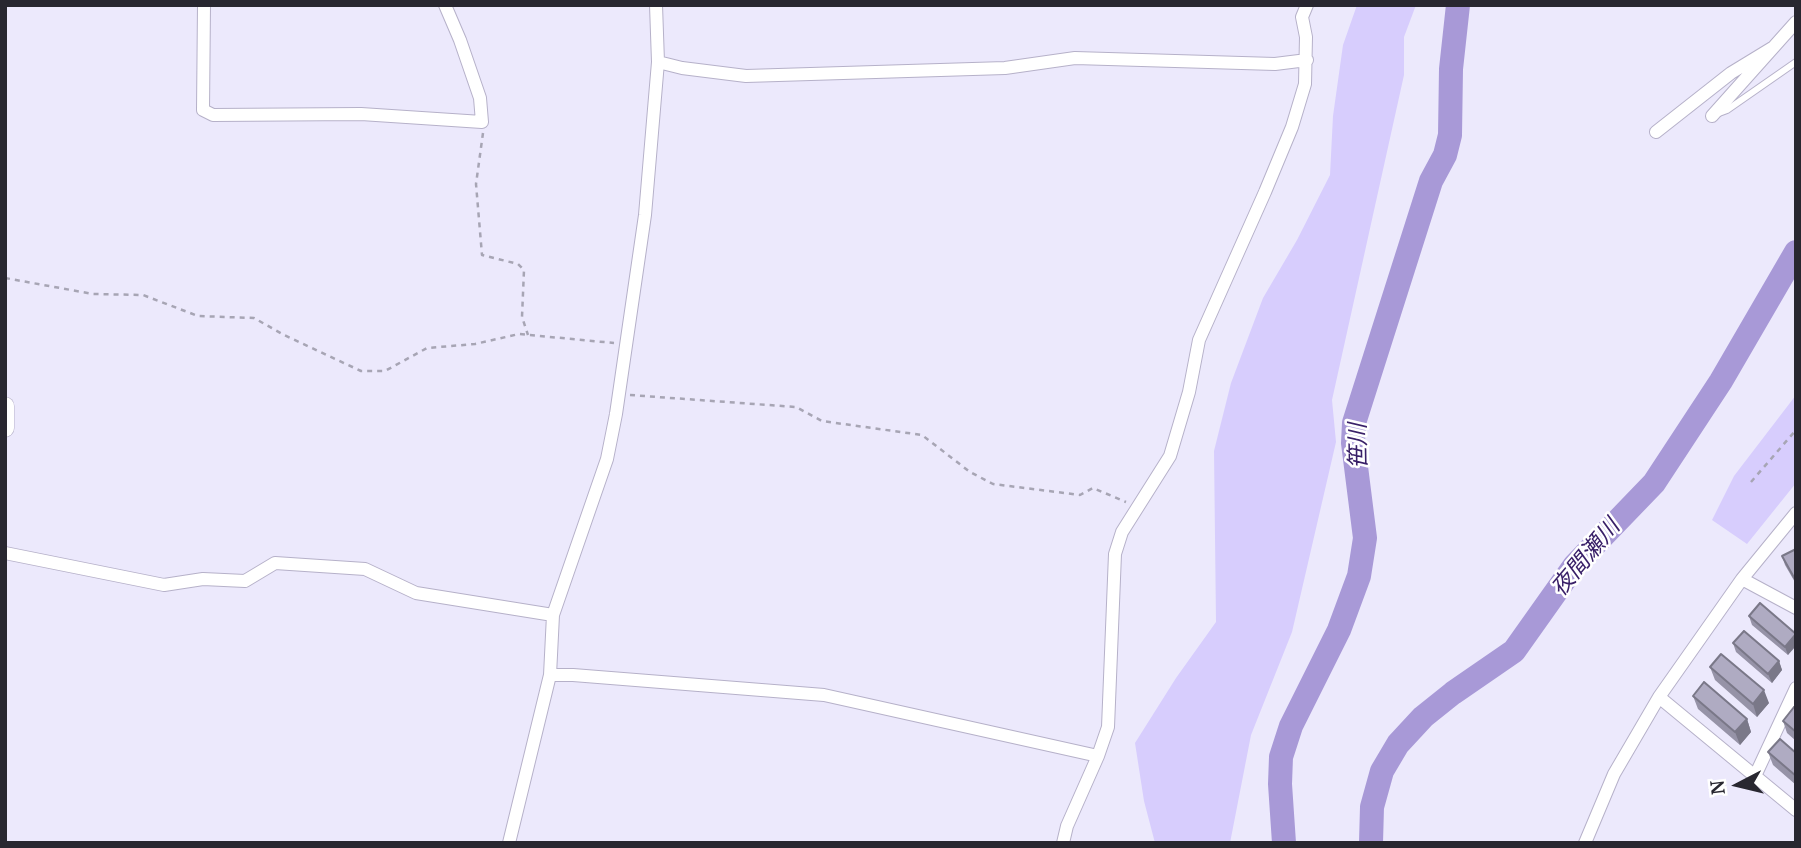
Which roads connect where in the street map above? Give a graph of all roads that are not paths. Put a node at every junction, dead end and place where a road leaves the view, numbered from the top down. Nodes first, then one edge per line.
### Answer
1 (204, 5) edge
2 (445, 5) edge
3 (656, 5) edge
4 (1307, 5) edge
5 (1796, 22) edge
6 (1772, 48) junction
7 (1307, 60) junction
8 (657, 62) junction
9 (1796, 62) edge
10 (1712, 116) joint
11 (1656, 132) dead end
12 (5, 406) edge
13 (5, 428) edge
14 (1796, 513) edge
15 (5, 554) edge
16 (1742, 579) junction
17 (1796, 608) edge
18 (553, 615) junction
19 (550, 675) junction
20 (1796, 688) edge
21 (1659, 697) junction
22 (1098, 756) junction
23 (1755, 776) junction
24 (1796, 810) edge
25 (509, 843) edge
26 (1063, 843) edge
27 (1585, 843) edge

1 - 2 street
3 - 8 street
4 - 7 street
5 - 6 street
6 - 10 street
6 - 11 street
7 - 8 street
7 - 22 street
8 - 18 street
9 - 10 lane
12 - 13 main road
14 - 16 street
15 - 18 street
16 - 17 street
16 - 21 street
18 - 19 street
19 - 22 street
19 - 25 street
20 - 23 street
21 - 23 street
21 - 27 street
22 - 26 street
23 - 24 street

